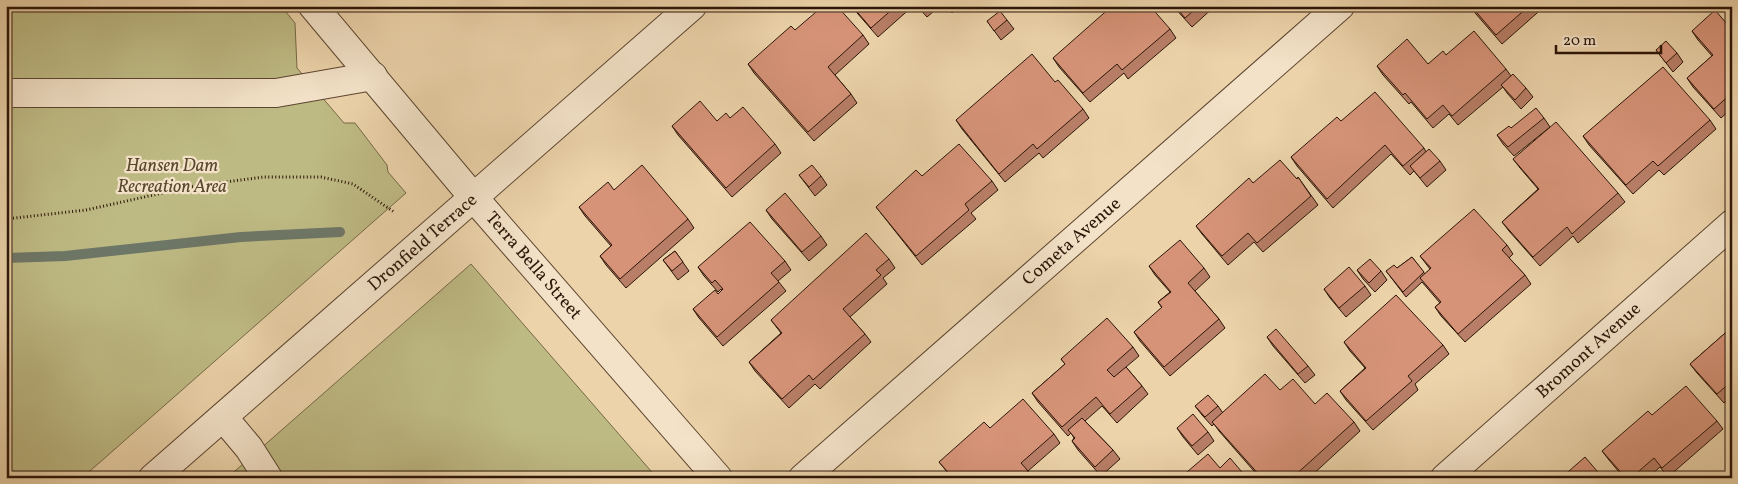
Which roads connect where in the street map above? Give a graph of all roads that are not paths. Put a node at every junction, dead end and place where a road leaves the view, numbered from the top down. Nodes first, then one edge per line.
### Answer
1 (313, 6) edge
2 (692, 6) edge
3 (1340, 6) edge
4 (373, 76) junction
5 (6, 94) edge
6 (474, 198) junction
7 (1732, 224) edge
8 (223, 417) junction
9 (153, 478) edge
10 (268, 478) edge
11 (718, 478) edge
12 (803, 478) edge
13 (1445, 478) edge

1 - 4 street, Terra Bella Street
2 - 6 street, Dronfield Terrace
3 - 12 street, Cometa Avenue
4 - 5 street
4 - 6 street, Terra Bella Street
6 - 8 street, Dronfield Terrace
6 - 11 street, Terra Bella Street
7 - 13 street, Bromont Avenue
8 - 9 street, Dronfield Terrace
8 - 10 street

